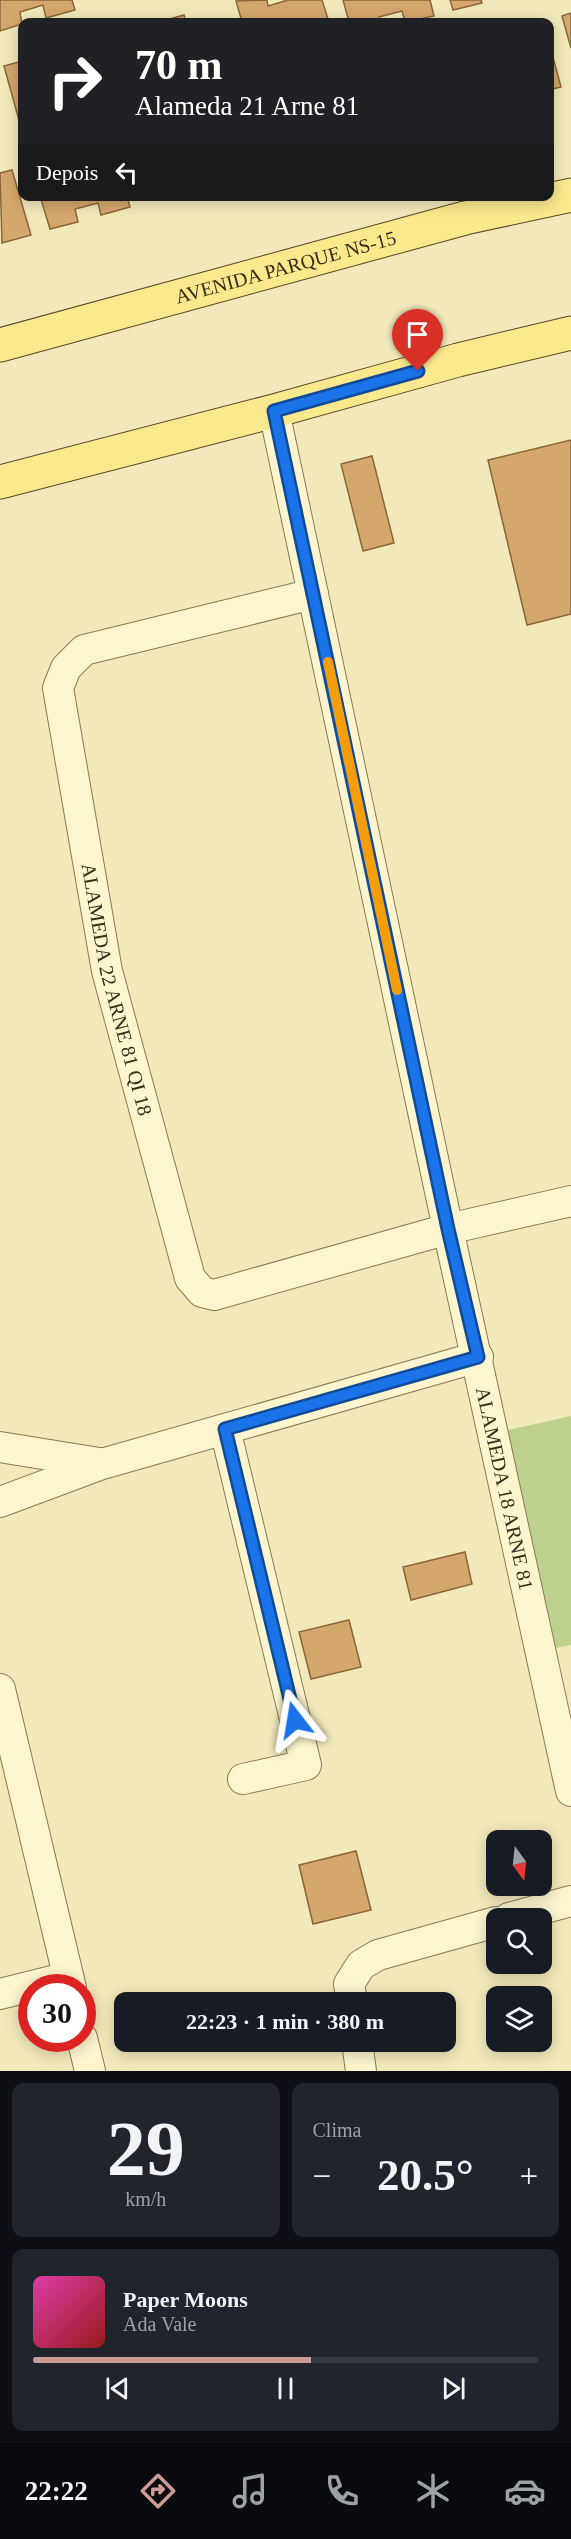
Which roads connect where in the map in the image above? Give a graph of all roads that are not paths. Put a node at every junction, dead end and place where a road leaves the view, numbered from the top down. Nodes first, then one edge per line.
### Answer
1 (571, 195) edge
2 (554, 199) edge
3 (543, 201) edge
4 (571, 333) edge
5 (0, 345) edge
6 (274, 411) junction
7 (0, 482) edge
8 (313, 594) junction
9 (571, 1201) edge
10 (448, 1229) junction
11 (478, 1357) junction
12 (225, 1429) junction
13 (0, 1447) edge
14 (102, 1464) junction
15 (0, 1502) edge
16 (0, 1689) edge
17 (243, 1779) dead end
18 (571, 1791) edge
19 (571, 1901) edge
20 (545, 1908) edge
21 (486, 1925) edge
22 (67, 1974) edge
23 (18, 1991) edge
24 (350, 1992) edge
25 (0, 1994) edge
26 (85, 2052) edge
27 (358, 2052) edge
28 (90, 2071) edge
29 (361, 2071) edge

1 - 2 main road, AVENIDA PARQUE NS-15
3 - 5 main road, AVENIDA PARQUE NS-15
4 - 6 main road
6 - 7 main road
6 - 8 street, ALAMEDA 18 ARNE 81
8 - 10 street, ALAMEDA 18 ARNE 81
8 - 10 street, ALAMEDA 22 ARNE 81 QI 18
9 - 10 street
10 - 11 street, ALAMEDA 18 ARNE 81
11 - 12 street
11 - 18 street, ALAMEDA 18 ARNE 81
12 - 14 street
12 - 17 street
13 - 14 street
14 - 15 street
16 - 22 street
19 - 20 street
21 - 24 street
23 - 25 street
26 - 28 street
27 - 29 street

